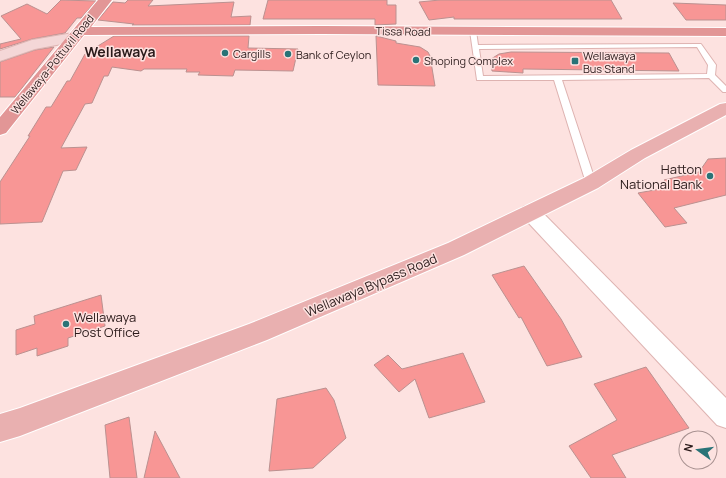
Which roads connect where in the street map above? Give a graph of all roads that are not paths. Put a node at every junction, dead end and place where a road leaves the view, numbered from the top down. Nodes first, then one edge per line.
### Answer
1 (105, 0) edge
2 (473, 31) junction
3 (726, 32) edge
4 (76, 34) junction
5 (475, 47) junction
6 (0, 56) edge
7 (710, 76) junction
8 (557, 77) junction
9 (726, 90) edge
10 (726, 108) edge
11 (0, 129) edge
12 (591, 183) junction
13 (530, 212) junction
14 (726, 416) edge
15 (0, 428) edge

1 - 4 highway, Wellawaya-Pottuvil Road
2 - 3 highway, Tissa Road
2 - 4 highway, Tissa Road
2 - 5 lane
4 - 6 main road
4 - 11 highway, Wellawaya-Pottuvil Road
5 - 7 lane
5 - 8 lane
7 - 8 lane
7 - 9 lane
8 - 12 lane
10 - 12 main road, Wellawaya Bypass Road
12 - 13 main road, Wellawaya Bypass Road
13 - 14 street
13 - 15 main road, Wellawaya Bypass Road

